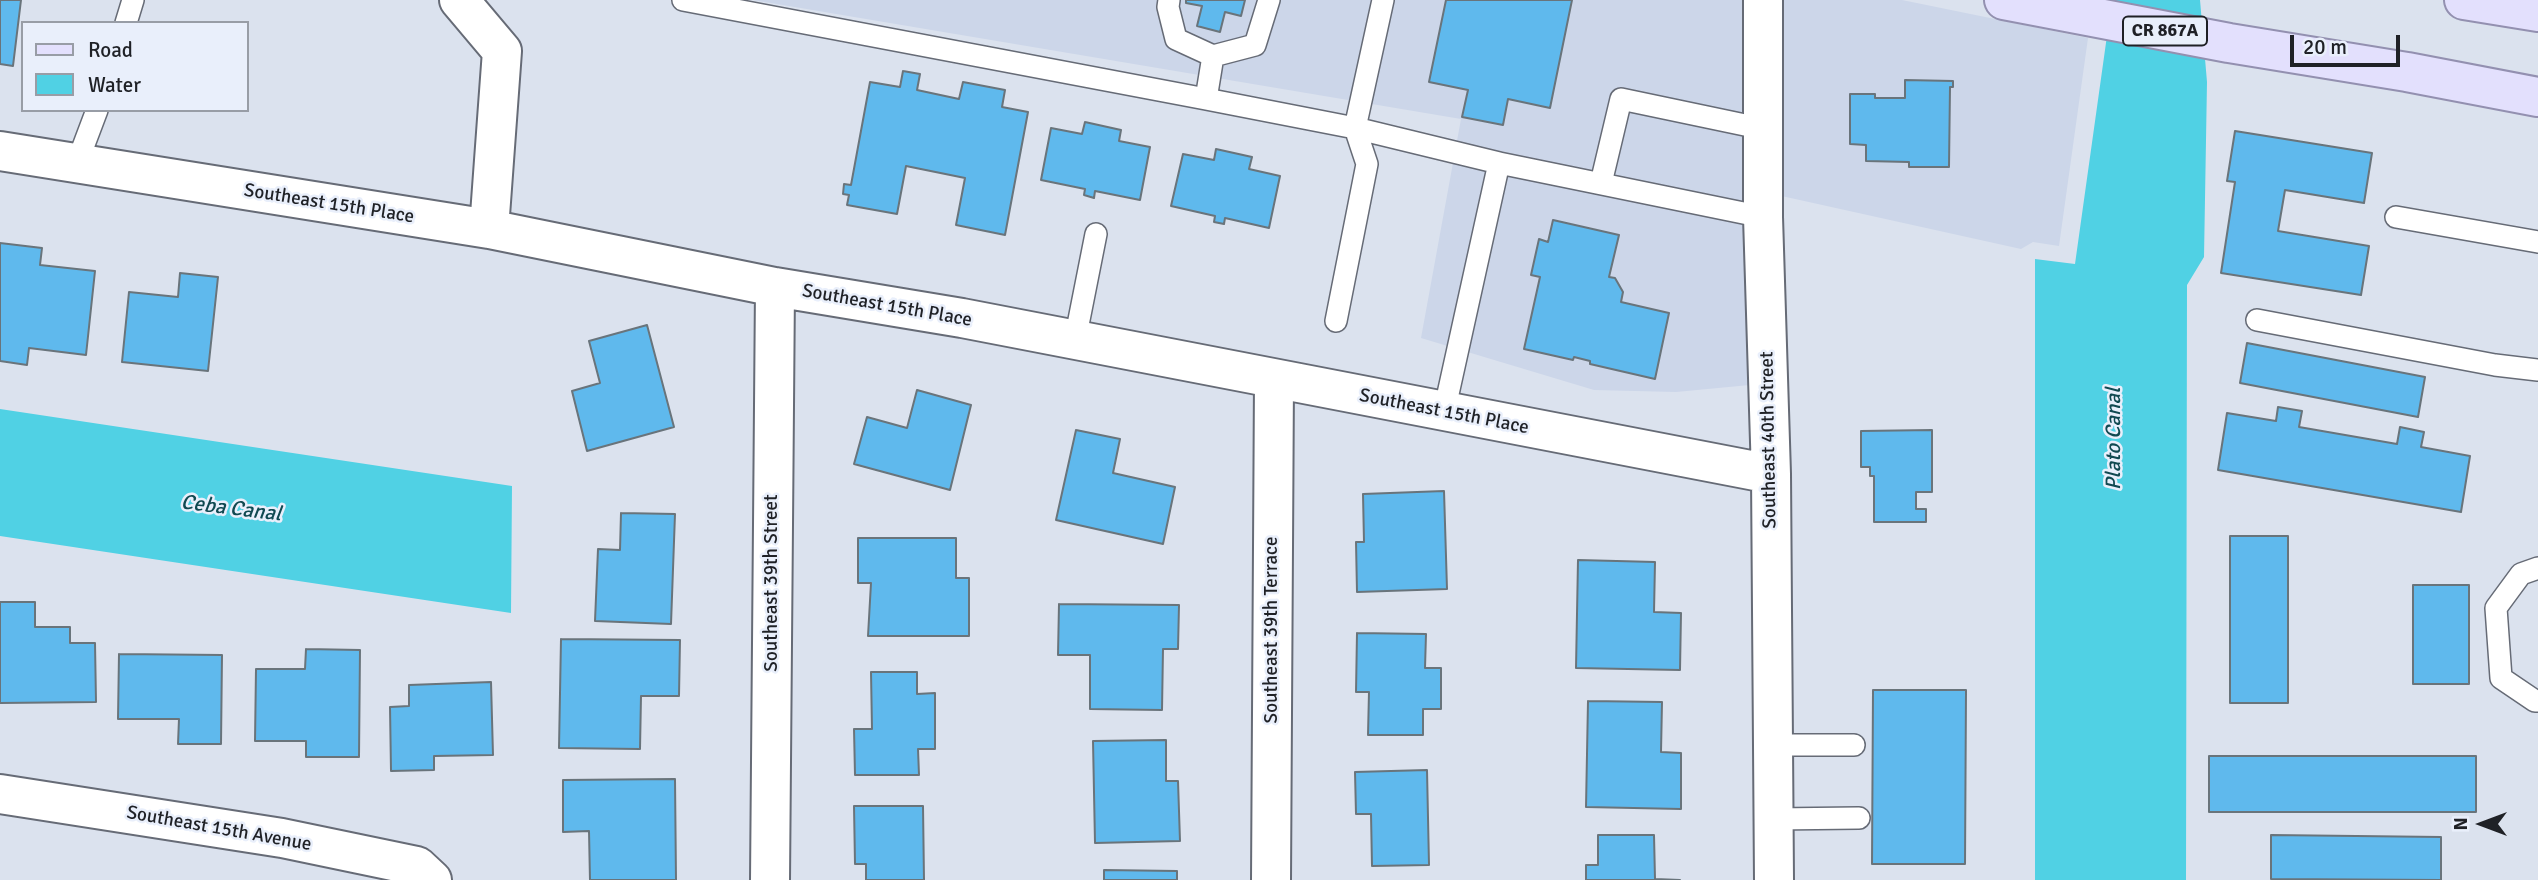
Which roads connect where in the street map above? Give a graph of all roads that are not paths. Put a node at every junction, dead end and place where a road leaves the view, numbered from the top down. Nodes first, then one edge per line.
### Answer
1 (133, 0) edge
2 (459, 0) edge
3 (683, 0) edge
4 (1170, 0) edge
5 (1269, 0) edge
6 (1383, 0) edge
7 (1763, 0) edge
8 (2004, 0) edge
9 (2464, 0) edge
10 (765, 7) edge
11 (2538, 12) edge
12 (127, 21) edge
13 (1213, 55) junction
14 (2538, 97) edge
15 (1206, 99) junction
16 (96, 112) edge
17 (1354, 128) junction
18 (1764, 129) junction
19 (0, 151) edge
20 (77, 163) junction
21 (1499, 163) junction
22 (1601, 183) junction
23 (1763, 217) junction
24 (2396, 217) dead end
25 (489, 229) junction
26 (1096, 234) dead end
27 (2538, 242) edge
28 (775, 286) junction
29 (2257, 320) dead end
30 (1336, 321) dead end
31 (1075, 340) junction
32 (2538, 370) edge
33 (1274, 380) junction
34 (1444, 412) junction
35 (1771, 474) junction
36 (2538, 568) edge
37 (2538, 701) edge
38 (1773, 745) junction
39 (1854, 745) dead end
40 (0, 794) edge
41 (1859, 818) dead end
42 (1773, 819) junction
43 (432, 880) edge
44 (770, 880) edge
45 (1270, 880) edge
46 (1773, 880) edge

1 - 12 lane
2 - 25 street
3 - 10 lane
4 - 13 lane
5 - 13 lane
6 - 17 lane
7 - 18 street, Southeast 40th Street
8 - 14 main road, CR 867A
9 - 11 main road
10 - 15 lane
13 - 15 lane
15 - 17 lane
16 - 20 lane
17 - 21 lane
17 - 30 lane
18 - 22 lane
18 - 23 street, Southeast 40th Street
19 - 20 street, Southeast 15th Place
20 - 25 street, Southeast 15th Place
21 - 22 lane
21 - 34 lane
22 - 23 lane
23 - 35 street, Southeast 40th Street
24 - 27 lane
25 - 28 street, Southeast 15th Place
26 - 31 lane
28 - 31 street, Southeast 15th Place
28 - 44 street, Southeast 39th Street
29 - 32 lane
31 - 33 street, Southeast 15th Place
33 - 34 street, Southeast 15th Place
33 - 45 street, Southeast 39th Terrace
34 - 35 street, Southeast 15th Place
35 - 38 street, Southeast 40th Street
36 - 37 lane
38 - 39 lane
38 - 42 street, Southeast 40th Street
40 - 43 street, Southeast 15th Avenue
41 - 42 lane
42 - 46 street, Southeast 40th Street

